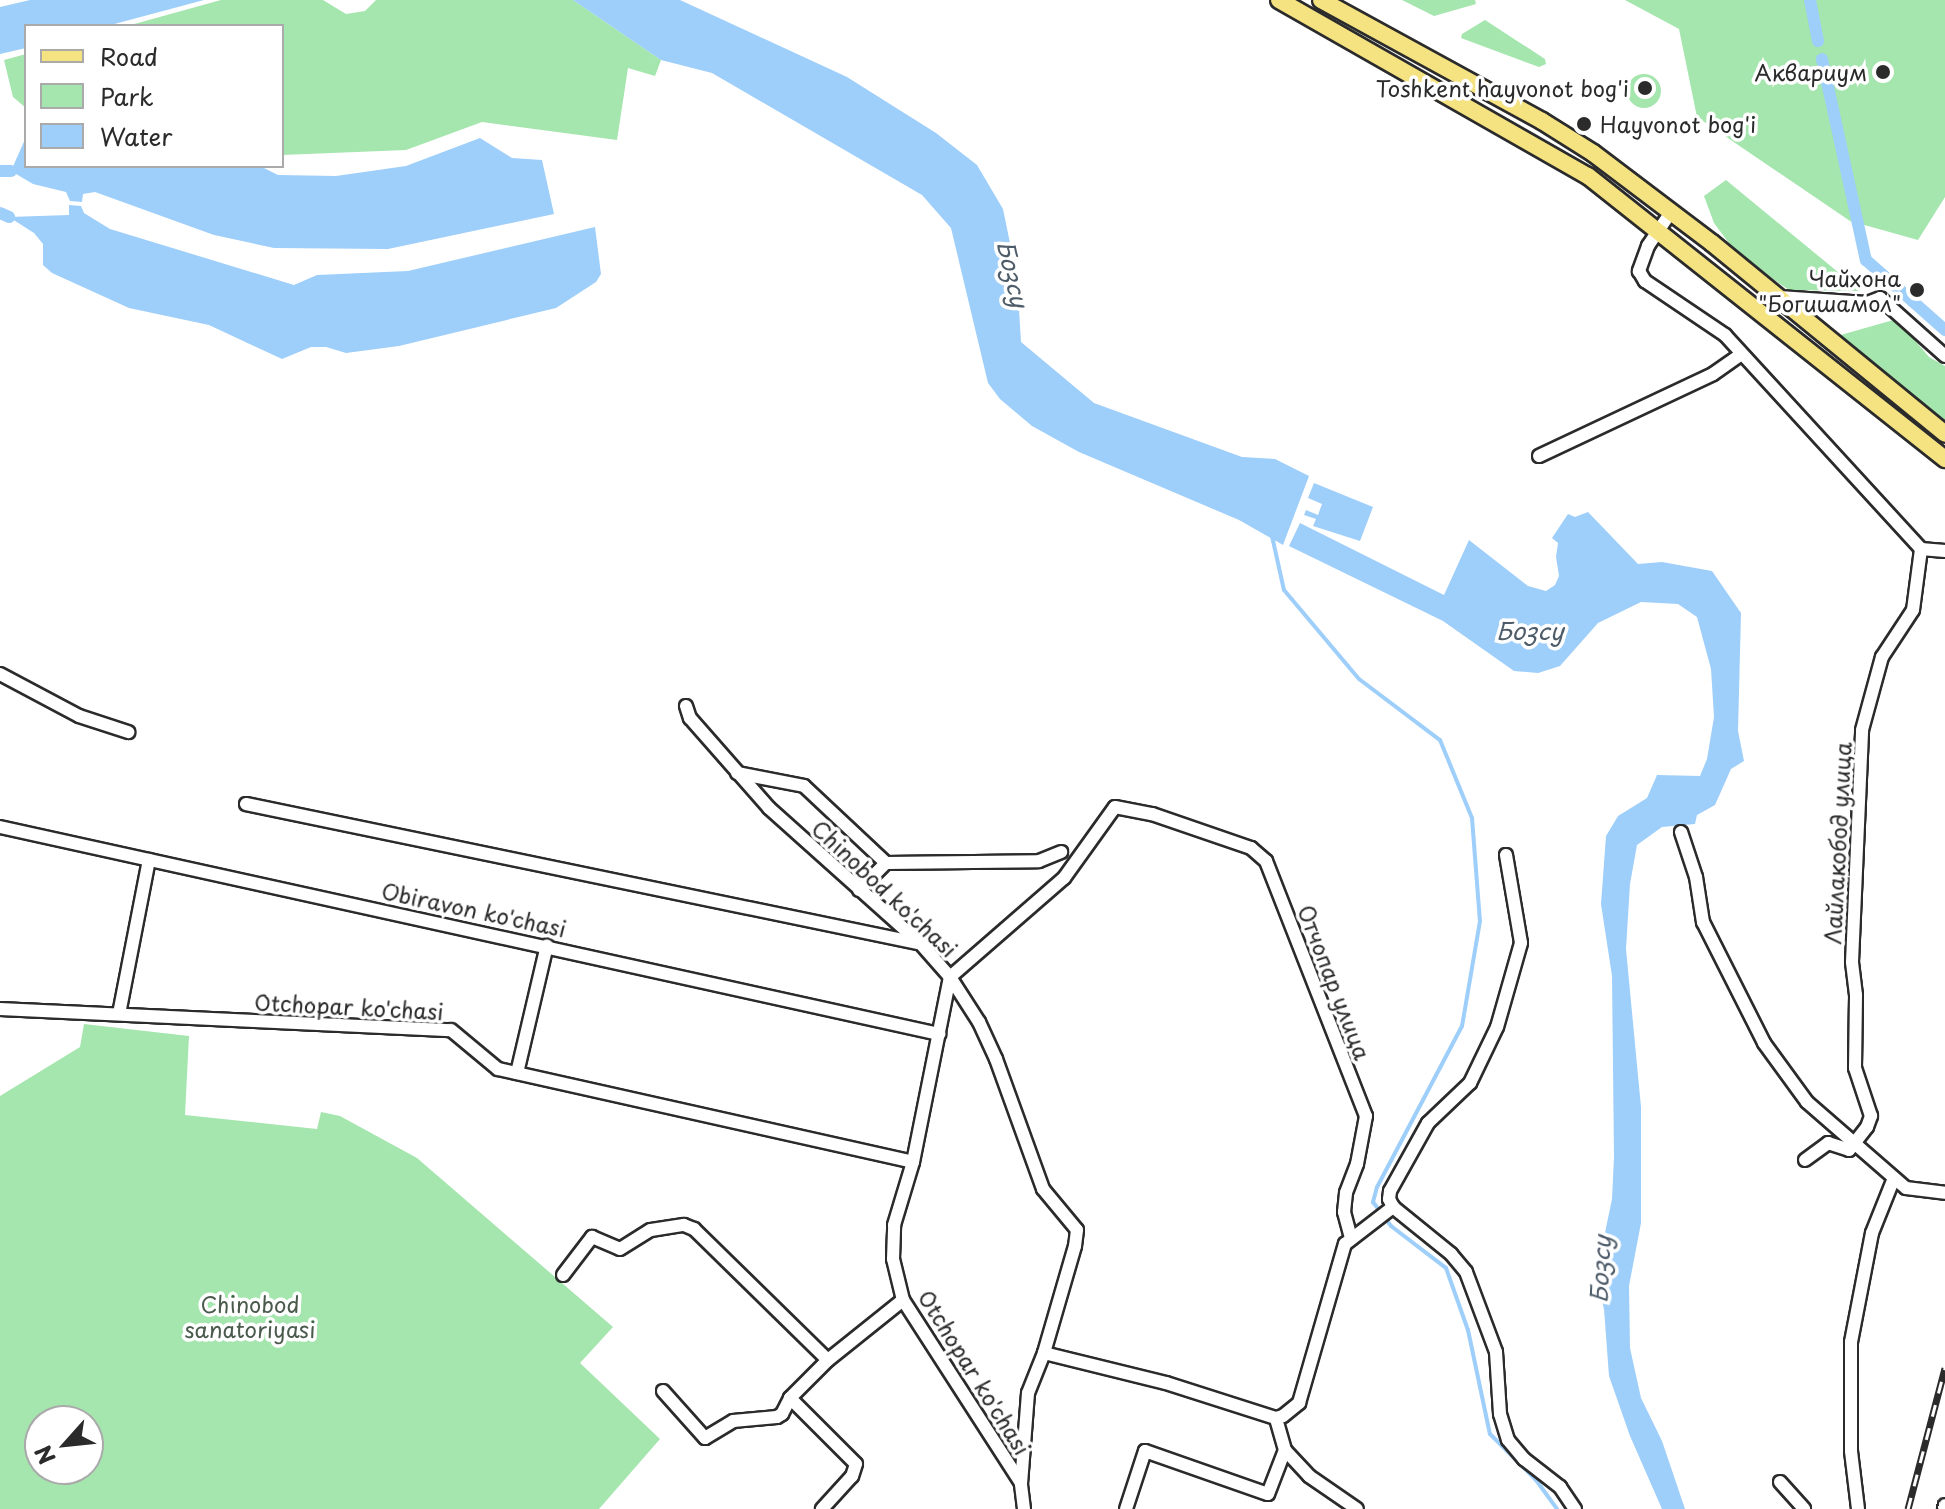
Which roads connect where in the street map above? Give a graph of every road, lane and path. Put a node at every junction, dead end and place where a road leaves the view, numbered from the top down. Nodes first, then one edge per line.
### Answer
1 (1279, 0) edge
2 (1321, 0) edge
3 (1671, 212) junction
4 (1658, 230) junction
5 (1779, 297) junction
6 (1742, 354) junction
7 (1945, 356) edge
8 (1945, 434) edge
9 (1539, 456) dead end
10 (1945, 459) edge
11 (1921, 549) junction
12 (1945, 551) edge
13 (0, 674) edge
14 (686, 706) dead end
15 (128, 732) dead end
16 (736, 773) junction
17 (246, 804) dead end
18 (0, 827) edge
19 (1681, 832) dead end
20 (1061, 852) dead end
21 (1506, 855) dead end
22 (149, 860) junction
23 (886, 863) junction
24 (859, 890) junction
25 (921, 944) junction
26 (547, 945) junction
27 (950, 977) junction
28 (0, 1009) edge
29 (119, 1014) junction
30 (939, 1034) junction
31 (517, 1073) junction
32 (1856, 1143) junction
33 (1805, 1160) dead end
34 (913, 1162) junction
35 (1894, 1178) junction
36 (1945, 1193) edge
37 (1393, 1207) junction
38 (1351, 1239) junction
39 (563, 1275) dead end
40 (903, 1300) junction
41 (1044, 1353) junction
42 (828, 1360) junction
43 (663, 1391) dead end
44 (790, 1398) junction
45 (1276, 1418) junction
46 (1285, 1450) junction
47 (1780, 1482) dead end
48 (1021, 1483) junction
49 (822, 1509) edge
50 (1024, 1509) edge
51 (1126, 1509) edge
52 (1357, 1509) edge
53 (1575, 1509) edge
54 (1804, 1509) edge
55 (1858, 1509) edge

1 - 4 main road
2 - 3 main road
3 - 4 street
3 - 5 main road
4 - 6 street
4 - 10 main road
5 - 7 street
5 - 8 main road
6 - 9 street
6 - 11 street
11 - 12 street
11 - 32 street, Лайлакобод улица
13 - 15 street
14 - 16 street, Chinobod ko'chasi
16 - 23 street
16 - 24 street, Chinobod ko'chasi
17 - 25 street
18 - 22 street, Obiravon ko'chasi
19 - 32 street
20 - 23 street
21 - 37 street
22 - 26 street, Obiravon ko'chasi
22 - 29 street
23 - 24 street
24 - 25 street, Chinobod ko'chasi
25 - 27 street, Chinobod ko'chasi
26 - 30 street, Obiravon ko'chasi
26 - 31 street
27 - 30 street, Otchopar ko'chasi
27 - 38 street, Отчопар улица
27 - 41 street, Chinobod ko'chasi
28 - 29 street, Otchopar ko'chasi
29 - 31 street, Otchopar ko'chasi
30 - 34 street, Otchopar ko'chasi
31 - 34 street, Otchopar ko'chasi
32 - 33 street
32 - 35 street
34 - 40 street, Otchopar ko'chasi
35 - 36 street
35 - 55 street
37 - 38 street
37 - 53 street
38 - 45 street
39 - 42 street
40 - 42 street
40 - 48 street, Otchopar ko'chasi
41 - 45 street
41 - 48 street, Chinobod ko'chasi
42 - 44 street
43 - 44 street
44 - 49 street
45 - 46 street
46 - 51 street
46 - 52 street
47 - 54 street
48 - 50 street, Otchopar ko'chasi

